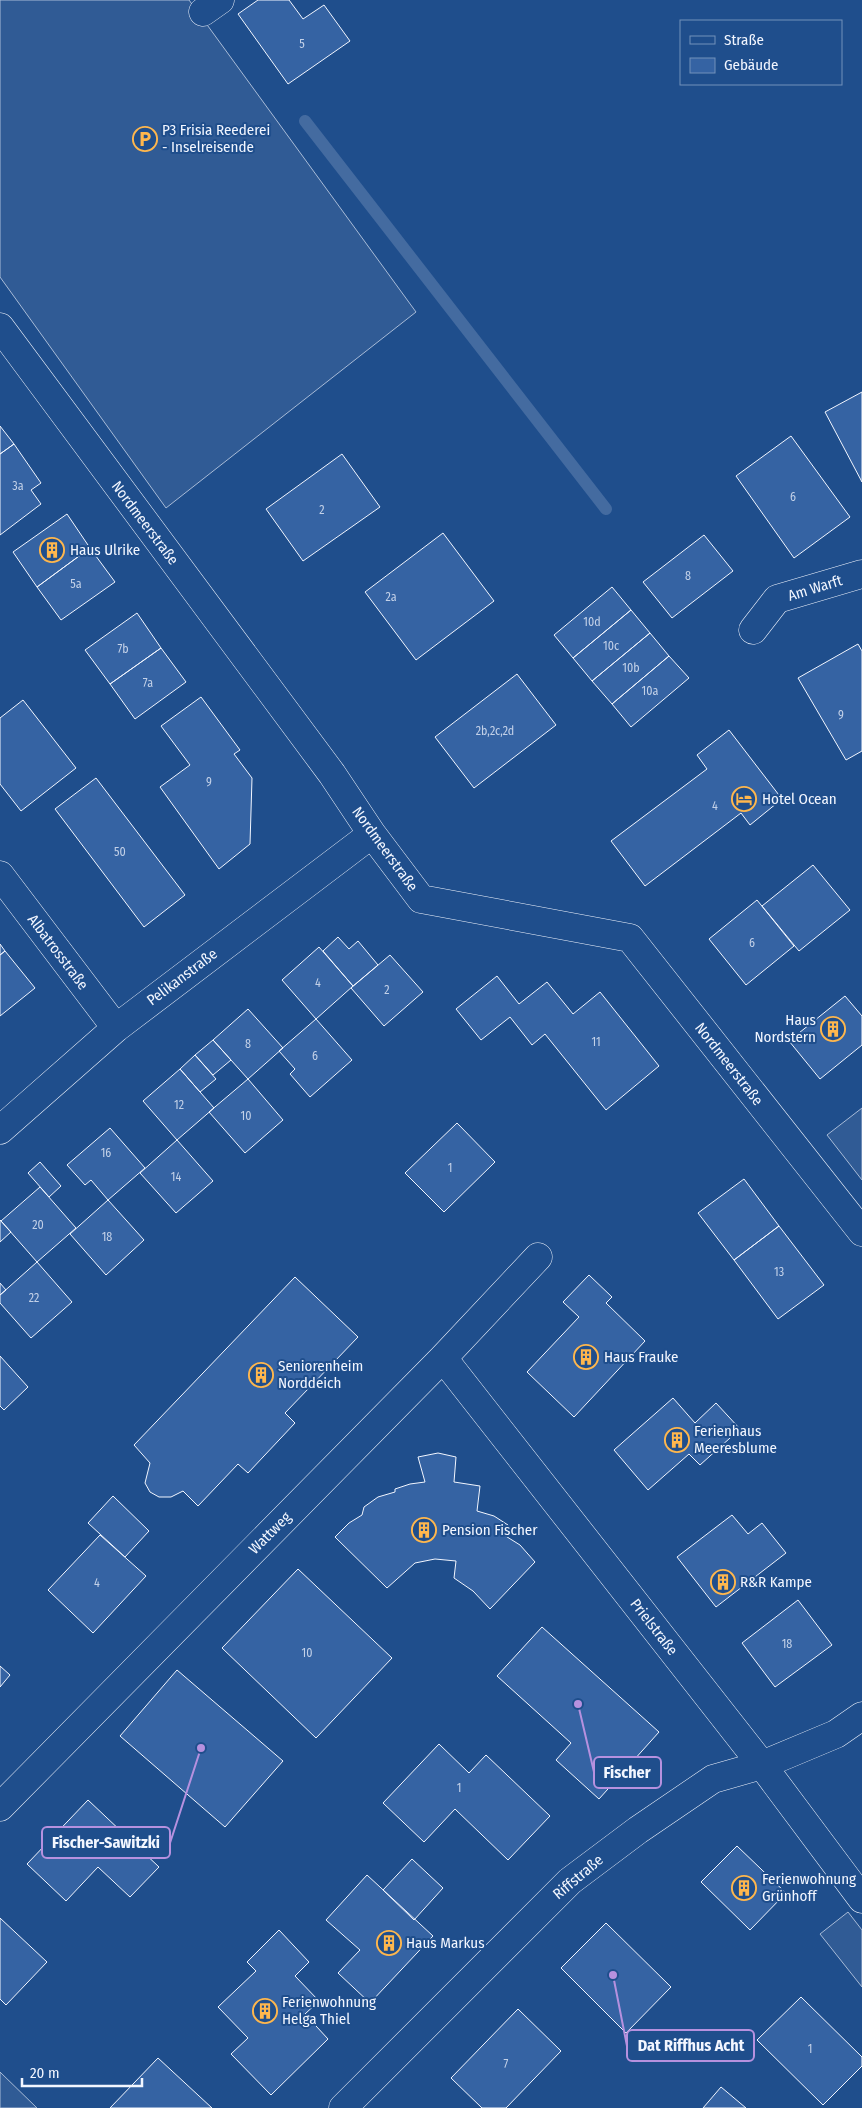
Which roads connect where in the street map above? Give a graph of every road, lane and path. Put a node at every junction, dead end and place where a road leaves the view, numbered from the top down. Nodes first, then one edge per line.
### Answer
1 (0, 327) edge
2 (862, 574) edge
3 (753, 630) dead end
4 (372, 834) junction
5 (0, 876) edge
6 (116, 1028) junction
7 (0, 1130) edge
8 (862, 1232) edge
9 (538, 1257) dead end
10 (442, 1358) junction
11 (862, 1716) edge
12 (762, 1765) junction
13 (0, 1807) edge
14 (862, 1899) edge
15 (343, 2108) edge

1 - 4 street, Nordmeerstraße
2 - 3 street, Am Warft
4 - 6 street, Pelikanstraße
4 - 8 street, Nordmeerstraße
5 - 6 street, Albatrosstraße
6 - 7 street, Pelikanstraße
9 - 10 street, Wattweg
10 - 12 street, Prielstraße
10 - 13 street, Wattweg
11 - 12 street, Riffstraße
12 - 14 street, Prielstraße
12 - 15 street, Riffstraße

